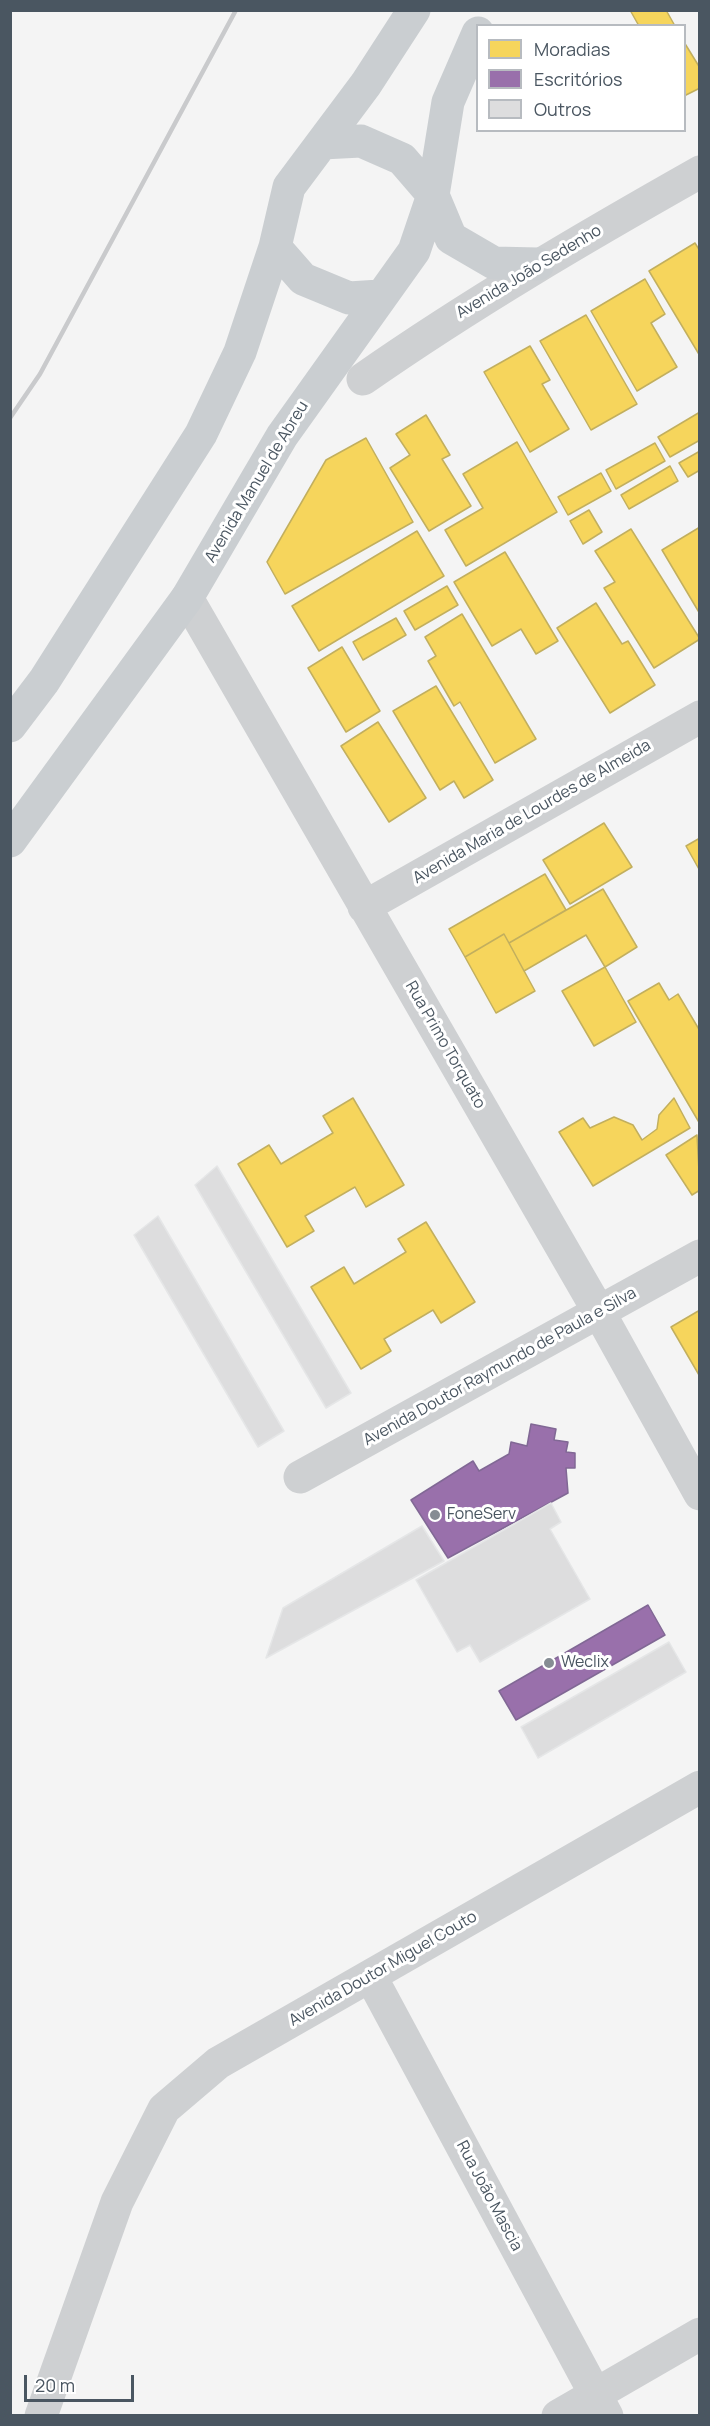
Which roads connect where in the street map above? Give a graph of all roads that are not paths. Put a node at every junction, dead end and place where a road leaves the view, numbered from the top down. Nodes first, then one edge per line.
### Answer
1 (414, 10) edge
2 (476, 35) edge
3 (322, 143) junction
4 (699, 172) edge
5 (433, 195) junction
6 (275, 247) junction
7 (538, 264) junction
8 (380, 296) junction
9 (363, 379) dead end
10 (187, 598) junction
11 (699, 717) edge
12 (10, 726) edge
13 (10, 841) edge
14 (364, 907) junction
15 (699, 1256) edge
16 (599, 1312) junction
17 (300, 1477) dead end
18 (699, 1494) edge
19 (699, 1787) edge
20 (371, 1977) junction
21 (699, 2334) edge
22 (601, 2404) edge
23 (41, 2415) edge
24 (558, 2415) edge

1 - 3 main road
2 - 5 main road, Avenida Manuel de Abreu
3 - 5 main road
3 - 6 main road
4 - 7 street, Avenida João Sedenho
5 - 7 main road
5 - 8 main road, Avenida Manuel de Abreu
6 - 8 main road
6 - 12 main road
7 - 9 street, Avenida João Sedenho
8 - 10 main road, Avenida Manuel de Abreu
10 - 13 main road, Avenida Manuel de Abreu
10 - 14 street, Rua Primo Torquato
11 - 14 street, Avenida Maria de Lourdes de Almeida
14 - 16 street, Rua Primo Torquato
15 - 16 street, Avenida Doutor Raymundo de Paula e Silva
16 - 17 street, Avenida Doutor Raymundo de Paula e Silva
16 - 18 street, Rua Primo Torquato
19 - 20 street, Avenida Doutor Miguel Couto
20 - 22 street, Rua João Mascia
20 - 23 street, Avenida Doutor Miguel Couto
21 - 22 street
22 - 24 street

